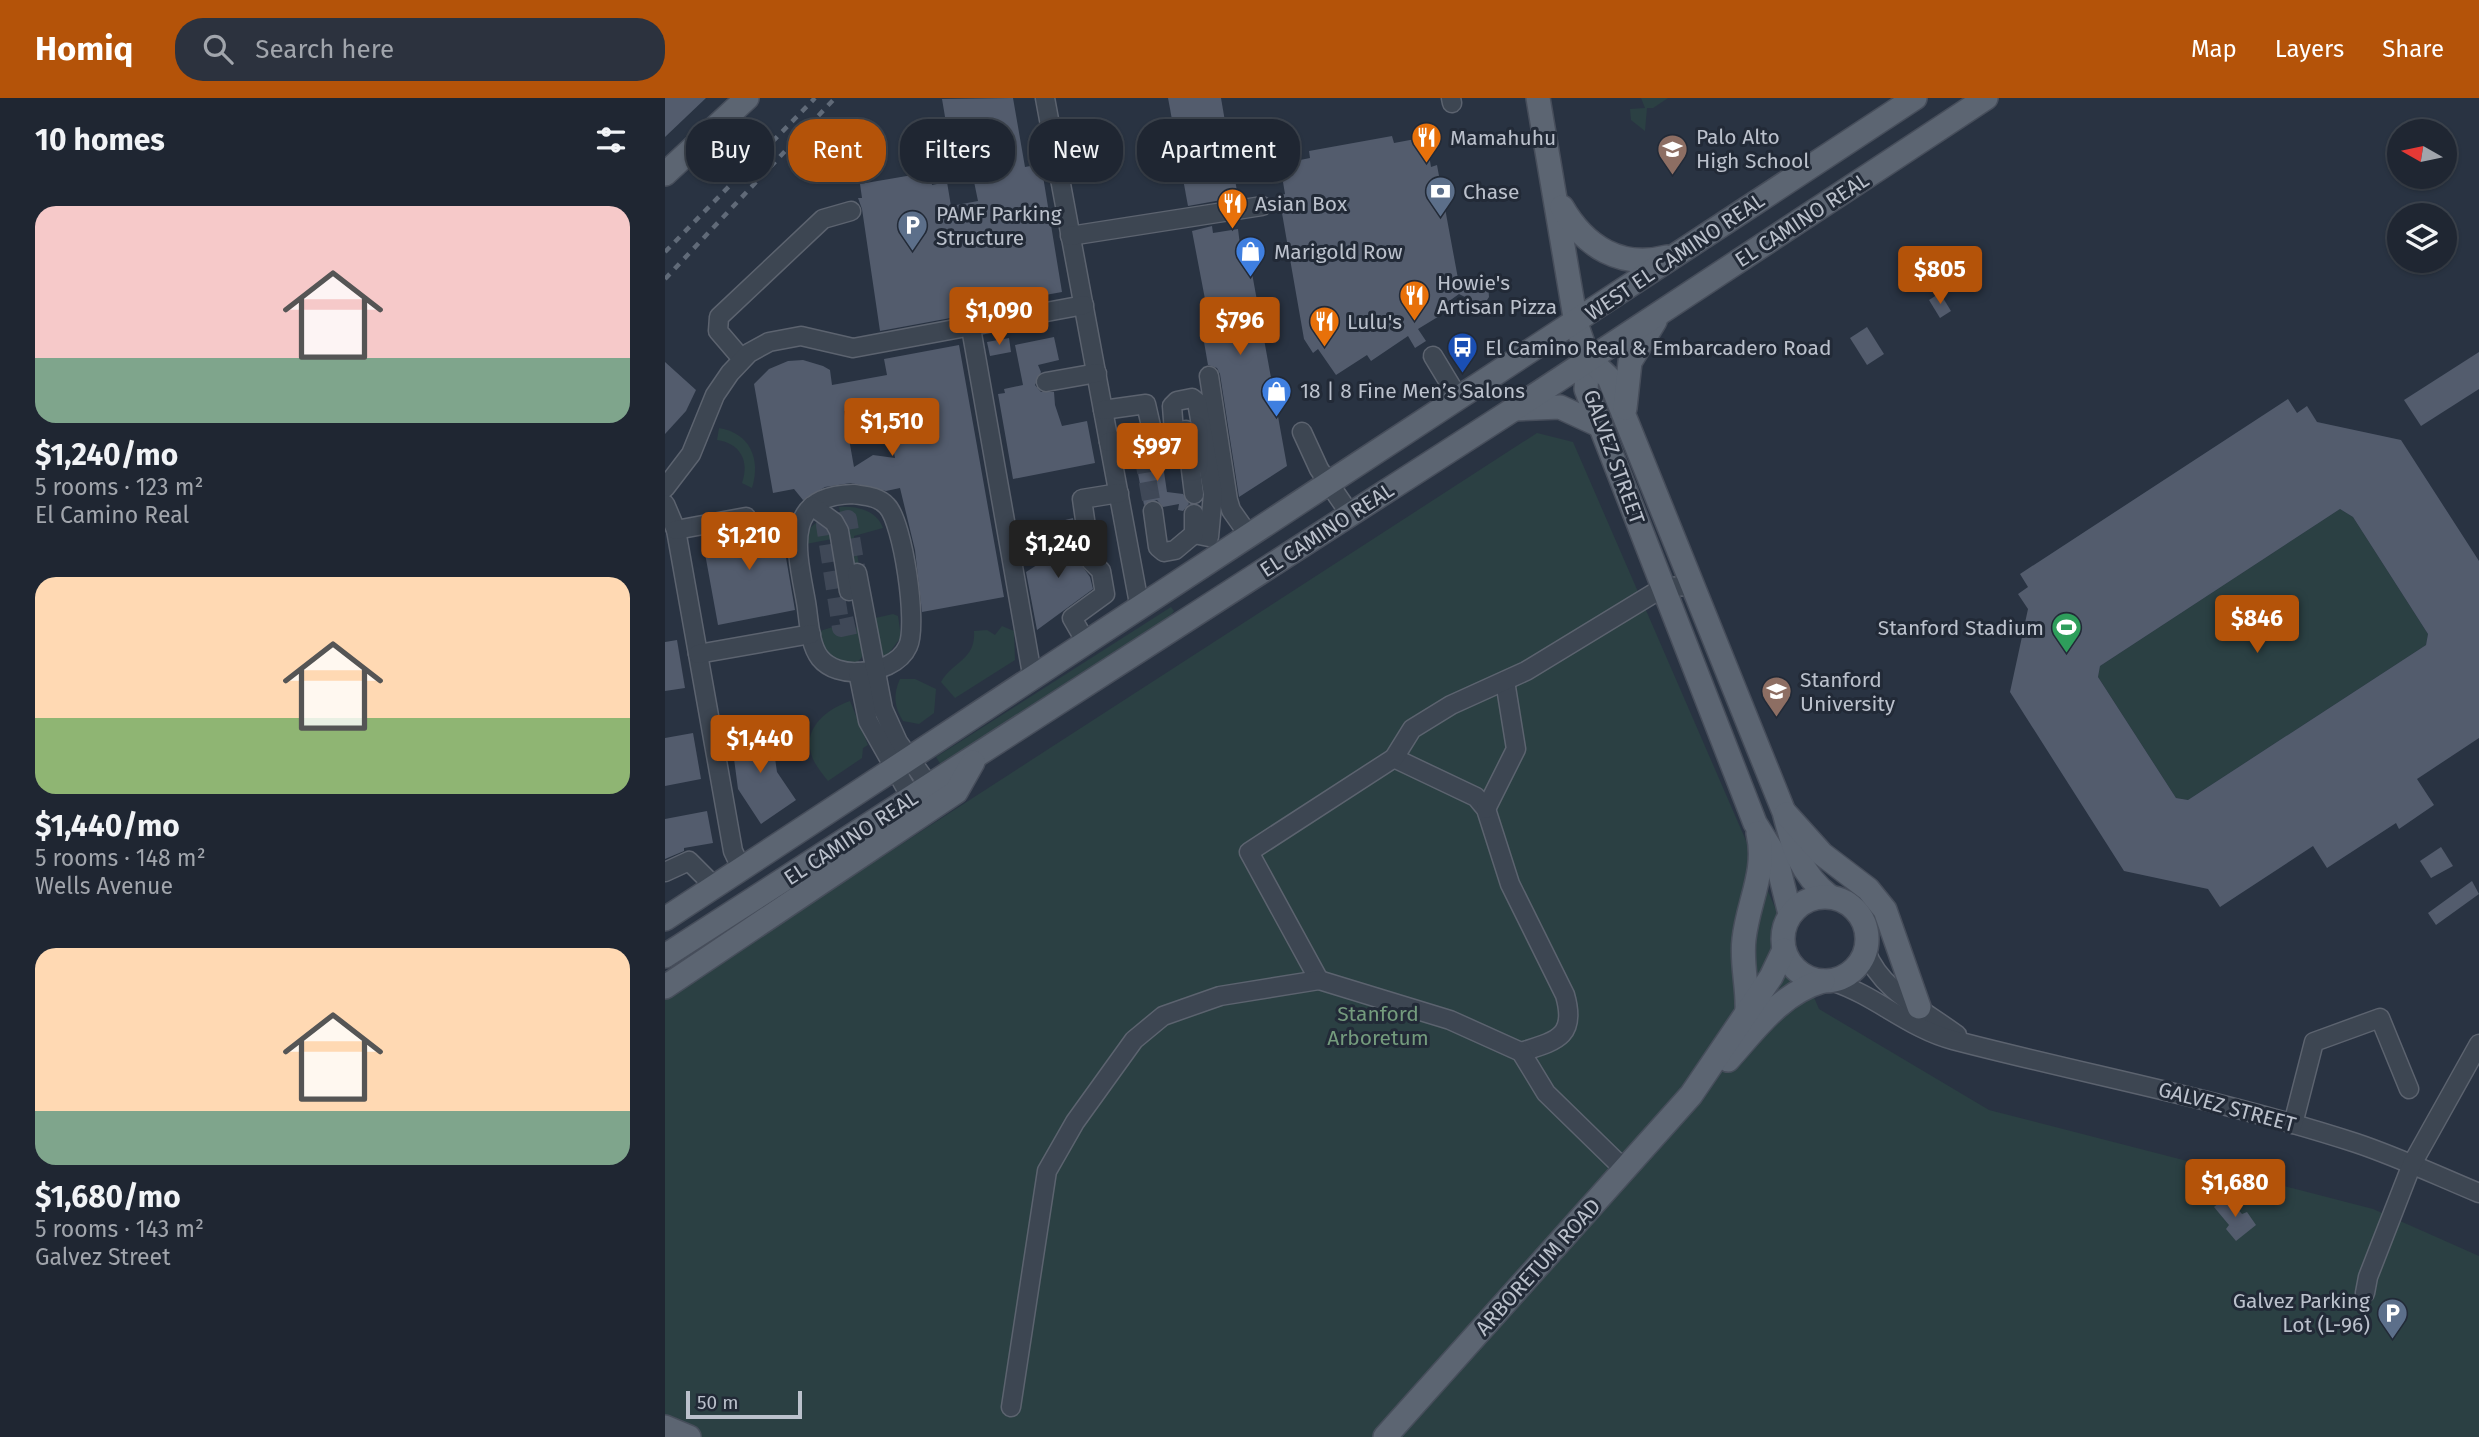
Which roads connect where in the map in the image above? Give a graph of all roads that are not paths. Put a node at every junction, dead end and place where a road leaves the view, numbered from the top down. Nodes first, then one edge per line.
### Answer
1 (747, 98) edge
2 (1045, 98) edge
3 (1538, 98) edge
4 (1915, 98) edge
5 (1986, 98) edge
6 (665, 174) edge
7 (1557, 199) junction
8 (1262, 206) dead end
9 (851, 211) dead end
10 (1070, 236) junction
11 (1676, 255) junction
12 (1084, 305) junction
13 (1659, 314) junction
14 (1576, 323) junction
15 (971, 328) junction
16 (1433, 356) dead end
17 (1588, 358) junction
18 (742, 359) junction
19 (1097, 373) junction
20 (1209, 376) dead end
21 (1046, 382) dead end
22 (1459, 399) junction
23 (1514, 409) junction
24 (1104, 411) junction
25 (1624, 415) junction
26 (1601, 426) junction
27 (1174, 432) junction
28 (1302, 432) dead end
29 (1109, 442) junction
30 (1145, 442) junction
31 (1329, 485) junction
32 (665, 488) edge
33 (1119, 493) junction
34 (1194, 494) dead end
35 (665, 504) edge
36 (812, 506) junction
37 (1153, 511) tunnel mouth
38 (1194, 514) dead end
39 (1350, 514) junction
40 (746, 517) dead end
41 (675, 530) junction
42 (1194, 534) junction
43 (1250, 537) junction
44 (857, 573) tunnel mouth
45 (1693, 586) junction
46 (1664, 587) junction
47 (1140, 609) junction
48 (855, 625) dead end
49 (811, 634) junction
50 (1087, 644) junction
51 (698, 654) junction
52 (866, 671) junction
53 (1033, 680) junction
54 (1505, 681) junction
55 (1394, 758) junction
56 (974, 759) junction
57 (903, 765) junction
58 (921, 793) junction
59 (1486, 809) junction
60 (1784, 812) junction
61 (1755, 823) junction
62 (742, 870) junction
63 (665, 872) edge
64 (715, 887) junction
65 (1829, 896) junction
66 (1790, 914) junction
67 (665, 919) edge
68 (1784, 950) junction
69 (1866, 951) junction
70 (665, 956) edge
71 (1319, 979) junction
72 (1828, 982) junction
73 (665, 987) edge
74 (1919, 1007) junction
75 (1747, 1010) junction
76 (1969, 1043) junction
77 (2479, 1044) edge
78 (1521, 1052) junction
79 (2409, 1088) dead end
80 (1691, 1095) junction
81 (2293, 1124) junction
82 (2412, 1164) junction
83 (1625, 1170) junction
84 (2479, 1194) edge
85 (2365, 1293) dead end
86 (1011, 1407) dead end
87 (665, 1427) edge
88 (689, 1437) edge
89 (1385, 1437) edge

1 - 6 main road
2 - 10 street
3 - 7 main road
4 - 11 main road, WEST EL CAMINO REAL
5 - 13 main road, EL CAMINO REAL
7 - 11 main road
7 - 14 main road
8 - 10 street
9 - 18 street
10 - 12 street
11 - 14 main road, WEST EL CAMINO REAL
12 - 15 street
12 - 19 street
13 - 17 main road, EL CAMINO REAL
13 - 25 main road
14 - 17 main road
14 - 22 main road, EL CAMINO REAL
15 - 18 street
15 - 53 street
16 - 22 street
17 - 23 main road, EL CAMINO REAL
17 - 25 main road, GALVEZ STREET
17 - 26 main road, GALVEZ STREET
18 - 32 street
19 - 21 street
19 - 24 street
20 - 43 street
22 - 31 main road, EL CAMINO REAL
23 - 26 main road
23 - 39 main road, EL CAMINO REAL
24 - 29 street
24 - 30 street
25 - 45 main road, GALVEZ STREET
26 - 46 main road, GALVEZ STREET
27 - 30 street
27 - 34 street
27 - 42 street
28 - 31 street
29 - 30 street
29 - 33 street
31 - 39 street
31 - 43 main road, EL CAMINO REAL
33 - 47 street
33 - 50 street
35 - 41 street
36 - 48 street
36 - 49 street
36 - 52 street
37 - 42 street
38 - 42 street
39 - 56 main road, EL CAMINO REAL
40 - 41 street
41 - 51 street
43 - 47 main road, EL CAMINO REAL
44 - 52 street
45 - 46 street
45 - 60 main road, GALVEZ STREET
46 - 54 street
46 - 61 main road, GALVEZ STREET
47 - 50 main road, EL CAMINO REAL
49 - 51 street
49 - 52 street
50 - 53 main road, EL CAMINO REAL
51 - 62 street
52 - 57 street
53 - 57 main road, EL CAMINO REAL
54 - 55 street
54 - 59 street
55 - 59 street
55 - 71 street
56 - 58 main road, EL CAMINO REAL
56 - 73 main road
57 - 58 street
57 - 62 main road, EL CAMINO REAL
58 - 70 main road, EL CAMINO REAL
59 - 78 street
60 - 65 main road, GALVEZ STREET
60 - 74 main road
61 - 66 main road, GALVEZ STREET
61 - 75 main road
62 - 64 main road, EL CAMINO REAL
63 - 64 street
64 - 67 main road, EL CAMINO REAL
65 - 66 main road
65 - 69 main road
66 - 68 main road
68 - 72 main road
68 - 75 main road, ARBORETUM ROAD
69 - 72 main road
69 - 74 street, GALVEZ STREET
71 - 78 street
71 - 86 street
72 - 76 street, GALVEZ STREET
72 - 80 main road, ARBORETUM ROAD
74 - 76 street, GALVEZ STREET
75 - 80 main road, ARBORETUM ROAD
76 - 81 street, GALVEZ STREET
77 - 82 street
78 - 83 street
79 - 81 street
80 - 83 main road, ARBORETUM ROAD
81 - 82 street, GALVEZ STREET
82 - 84 street, GALVEZ STREET
82 - 85 street
83 - 89 main road, ARBORETUM ROAD
87 - 88 main road

